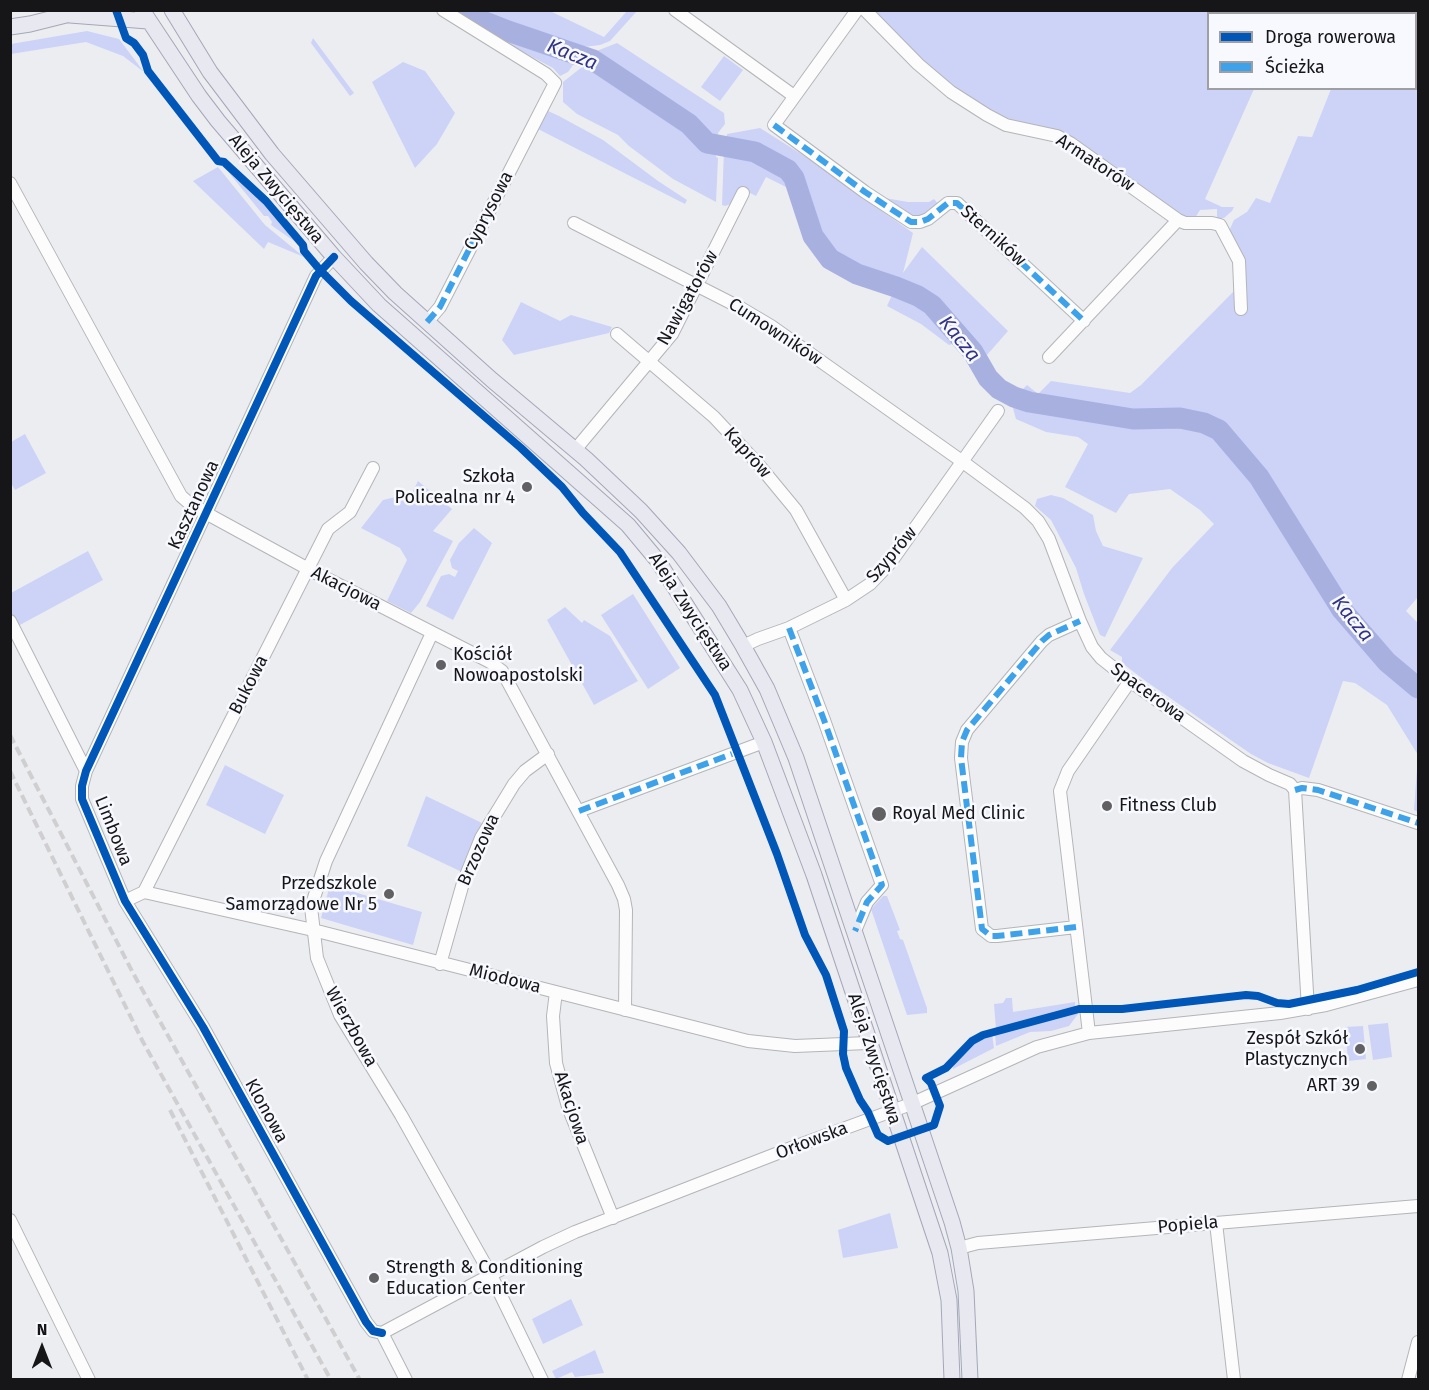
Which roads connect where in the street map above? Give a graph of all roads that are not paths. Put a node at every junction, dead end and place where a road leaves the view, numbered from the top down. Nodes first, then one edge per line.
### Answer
1 (172, 10) edge
2 (443, 10) edge
3 (675, 10) edge
4 (857, 10) edge
5 (865, 10) edge
6 (76, 13) edge
7 (145, 16) edge
8 (10, 27) edge
9 (794, 96) junction
10 (10, 183) edge
11 (743, 193) dead end
12 (1178, 220) junction
13 (574, 223) dead end
14 (334, 257) junction
15 (698, 285) junction
16 (1241, 309) dead end
17 (427, 321) junction
18 (1084, 321) junction
19 (617, 334) dead end
20 (1049, 357) dead end
21 (650, 361) junction
22 (998, 411) dead end
23 (575, 450) junction
24 (963, 462) junction
25 (373, 468) dead end
26 (207, 513) junction
27 (308, 568) junction
28 (846, 600) junction
29 (10, 621) edge
30 (1080, 621) junction
31 (789, 628) junction
32 (432, 633) junction
33 (743, 646) junction
34 (1130, 681) junction
35 (764, 742) junction
36 (548, 754) junction
37 (86, 771) junction
38 (1295, 790) junction
39 (579, 811) junction
40 (1419, 823) edge
41 (144, 892) junction
42 (125, 901) junction
43 (1076, 927) junction
44 (313, 930) junction
45 (855, 931) junction
46 (440, 964) junction
47 (1419, 980) edge
48 (556, 992) junction
49 (1308, 1009) junction
50 (625, 1010) junction
51 (1089, 1033) junction
52 (868, 1043) junction
53 (912, 1104) junction
54 (891, 1111) junction
55 (1419, 1206) edge
56 (613, 1218) junction
57 (10, 1220) edge
58 (1216, 1223) junction
59 (959, 1248) junction
60 (491, 1275) junction
61 (382, 1333) junction
62 (1419, 1342) edge
63 (89, 1380) edge
64 (406, 1380) edge
65 (543, 1380) edge
66 (952, 1380) edge
67 (970, 1380) edge
68 (1234, 1380) edge
69 (1408, 1380) edge

1 - 17 main road, Aleja Zwycięstwa
2 - 17 street, Cyprysowa
3 - 9 street
4 - 9 street
5 - 12 street, Armatorów
6 - 7 main road
6 - 8 main road
7 - 14 main road, Aleja Zwycięstwa
9 - 18 street, Sterników
10 - 26 street, Akacjowa
11 - 15 street, Nawigatorów
12 - 16 street
12 - 18 street
13 - 15 street, Cumowników
14 - 26 street, Kasztanowa
14 - 35 main road, Aleja Zwycięstwa
15 - 21 street, Nawigatorów
15 - 24 street, Cumowników
17 - 23 main road, Aleja Zwycięstwa
18 - 20 street
19 - 21 street, Kaprów
21 - 23 street, Nawigatorów
21 - 28 street, Kaprów
22 - 24 street, Szyprów
23 - 33 main road, Aleja Zwycięstwa
24 - 28 street, Szyprów
24 - 30 street, Spacerowa
25 - 27 street, Bukowa
26 - 27 street, Akacjowa
26 - 37 street, Kasztanowa
27 - 32 street, Akacjowa
27 - 41 street, Bukowa
28 - 31 street, Szyprów
29 - 37 street
30 - 34 street, Spacerowa
30 - 43 street
31 - 33 street, Szyprów
31 - 45 street
32 - 36 street, Akacjowa
32 - 44 street, Wierzbowa
33 - 45 main road, Aleja Zwycięstwa
34 - 38 street, Spacerowa
34 - 43 street
35 - 39 street
35 - 52 main road, Aleja Zwycięstwa
36 - 39 street, Akacjowa
36 - 46 street, Brzozowa
37 - 42 street, Limbowa
38 - 40 street, Spacerowa
38 - 49 street
39 - 50 street, Akacjowa
41 - 42 street
41 - 44 street, Miodowa
42 - 61 street, Klonowa
43 - 51 street
44 - 46 street, Miodowa
44 - 60 street, Wierzbowa
45 - 53 main road, Aleja Zwycięstwa
46 - 48 street, Miodowa
47 - 49 street, Orłowska
48 - 50 street, Miodowa
48 - 56 street, Akacjowa
49 - 51 street, Orłowska
50 - 52 street, Miodowa
51 - 53 street, Orłowska
52 - 54 main road, Aleja Zwycięstwa
53 - 54 street, Orłowska
53 - 59 main road, Aleja Zwycięstwa
54 - 56 street, Orłowska
54 - 66 main road, Aleja Zwycięstwa
55 - 58 street, Popiela
56 - 60 street, Orłowska
57 - 63 street
58 - 59 street, Popiela
58 - 68 street
59 - 67 main road, Aleja Zwycięstwa
60 - 61 street, Orłowska
60 - 65 street, Wierzbowa
61 - 64 street
62 - 69 street

